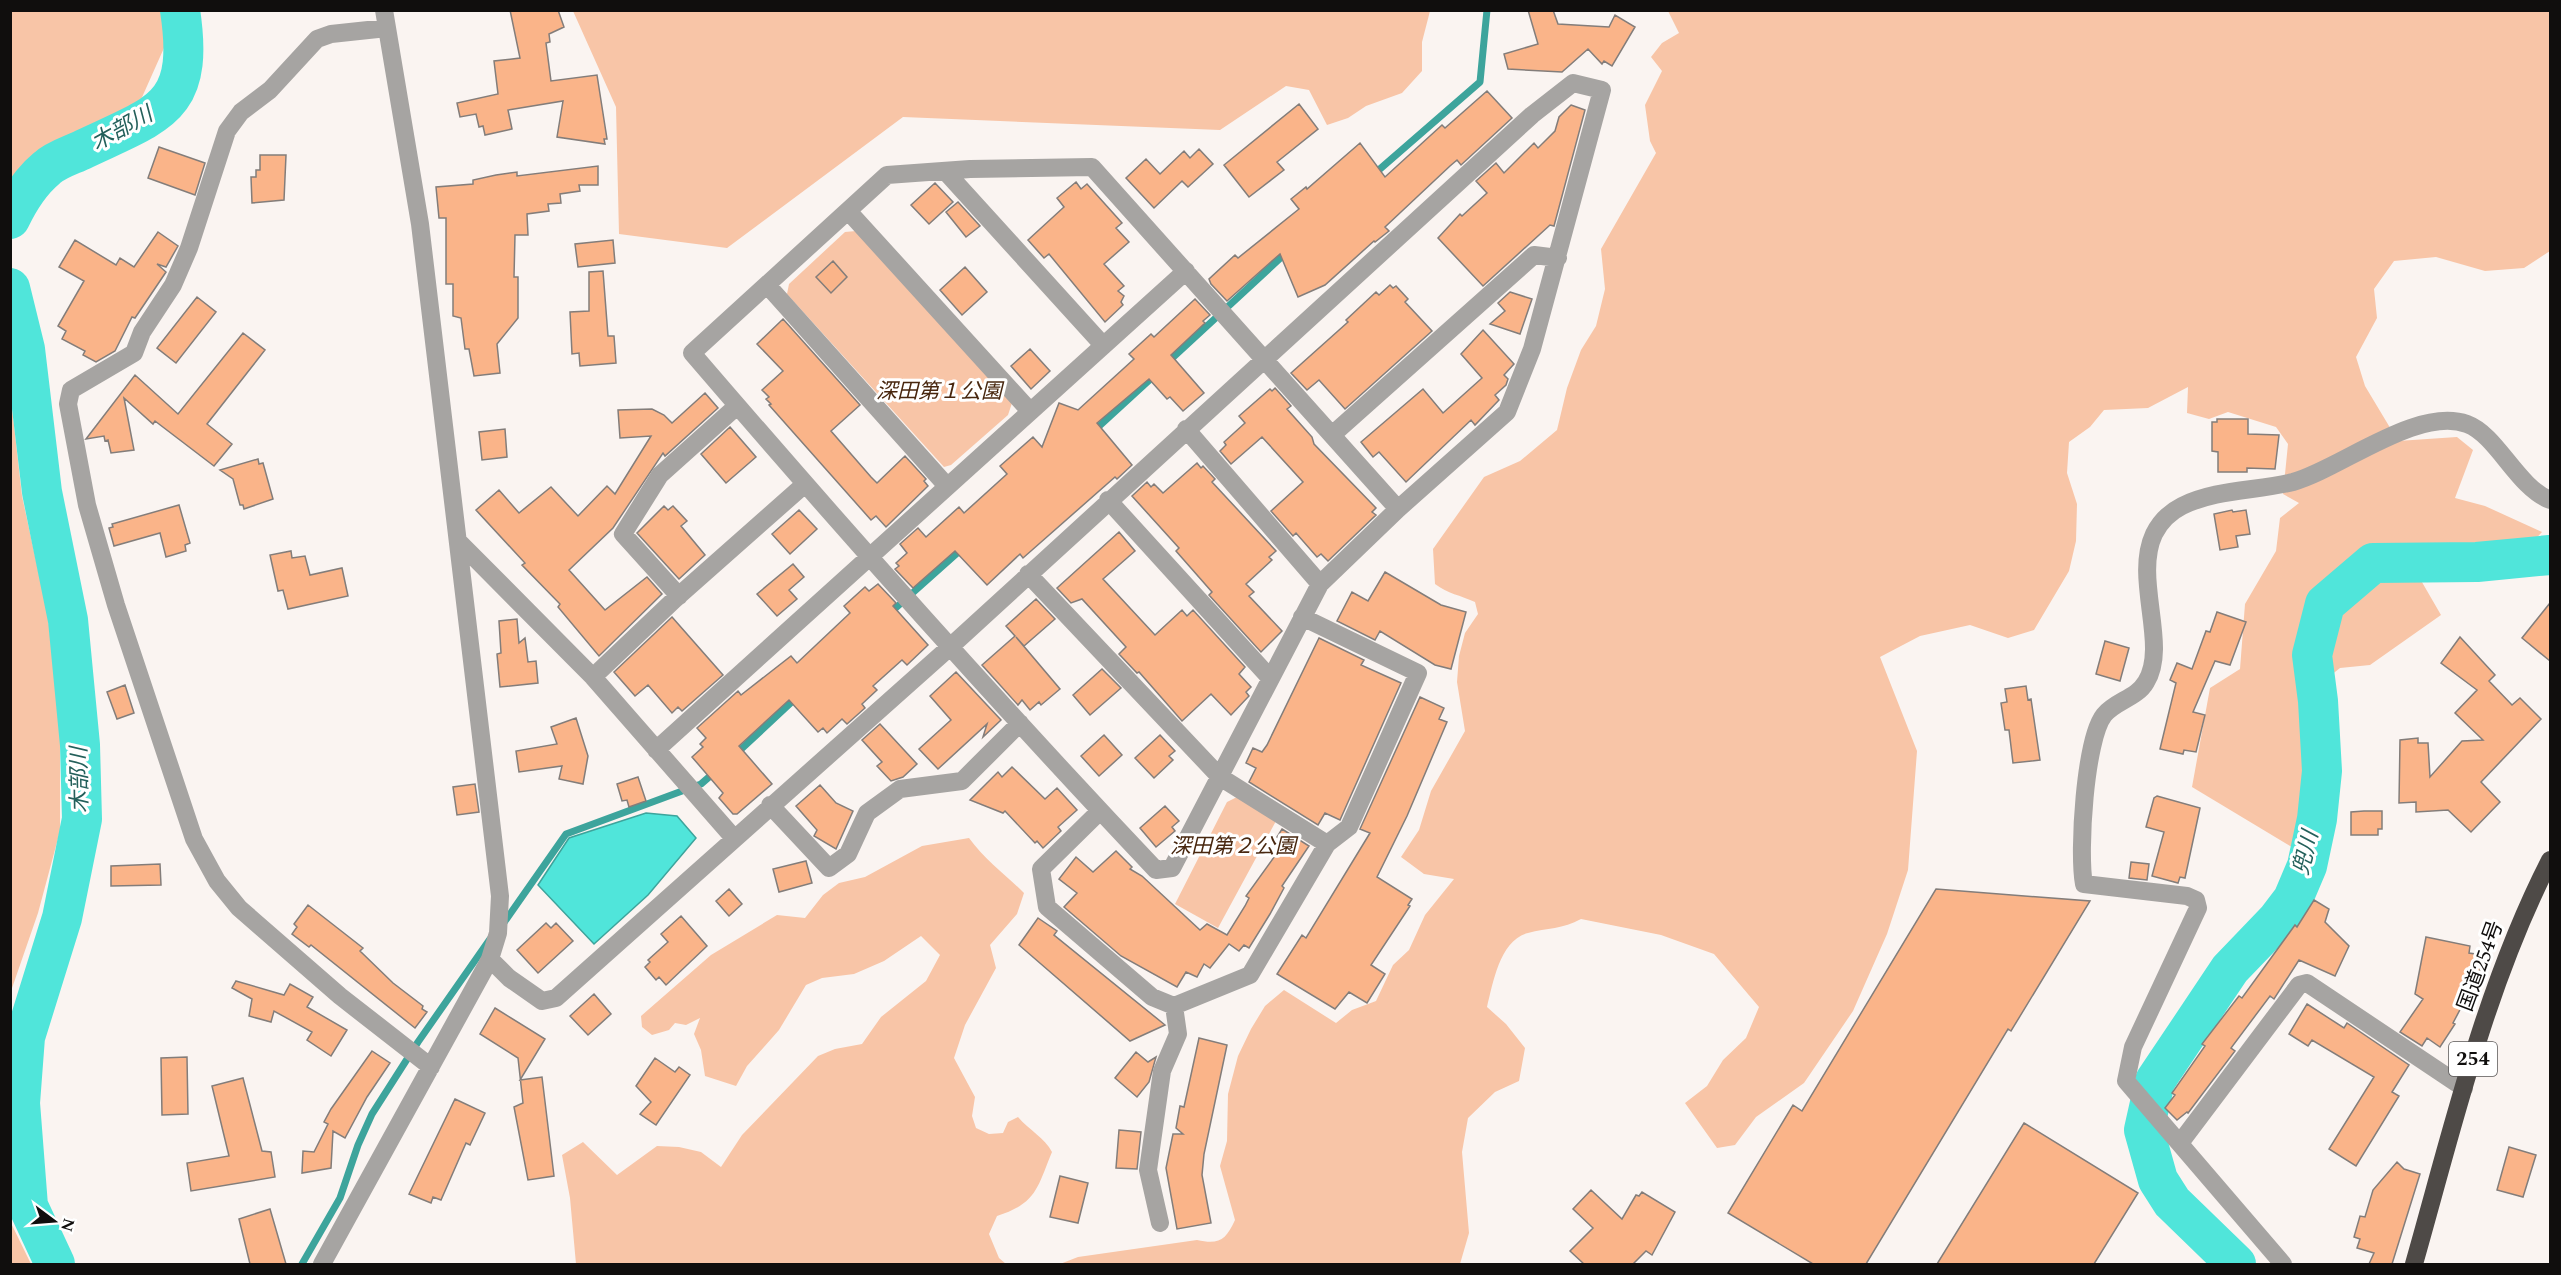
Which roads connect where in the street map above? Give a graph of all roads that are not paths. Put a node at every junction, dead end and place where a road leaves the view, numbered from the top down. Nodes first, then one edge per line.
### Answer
1 (386, 19) edge
2 (945, 171) junction
3 (849, 212) junction
4 (1558, 258) junction
5 (1186, 271) junction
6 (768, 286) junction
7 (1102, 344) junction
8 (1264, 358) junction
9 (737, 406) junction
10 (1030, 411) junction
11 (1186, 429) junction
12 (1332, 435) junction
13 (805, 484) junction
14 (946, 485) junction
15 (1108, 500) junction
16 (2550, 500) edge
17 (1398, 509) junction
18 (459, 542) junction
19 (869, 556) junction
20 (1028, 574) junction
21 (1320, 584) junction
22 (679, 596) junction
23 (1302, 616) junction
24 (950, 646) junction
25 (593, 677) junction
26 (1270, 678) junction
27 (1020, 723) junction
28 (656, 750) junction
29 (1220, 777) junction
30 (770, 805) junction
31 (1100, 811) junction
32 (733, 837) junction
33 (1327, 844) junction
34 (2550, 860) edge
35 (490, 959) junction
36 (1174, 1006) junction
37 (430, 1067) junction
38 (2464, 1088) junction
39 (2180, 1143) junction
40 (1160, 1223) dead end
41 (322, 1264) edge
42 (2283, 1264) edge
43 (2414, 1264) edge

1 - 18 street
1 - 37 street
2 - 3 street
2 - 5 street
2 - 7 street
3 - 6 street
3 - 10 street
4 - 8 street
4 - 12 street
4 - 17 street
5 - 7 street
5 - 8 street
6 - 9 street
6 - 14 street
7 - 10 street
8 - 11 street
8 - 12 street
9 - 13 street
9 - 22 street
10 - 14 street
11 - 15 street
11 - 21 street
12 - 17 street
13 - 19 street
13 - 22 street
14 - 19 street
15 - 20 street
15 - 26 street
16 - 39 street
17 - 21 street
18 - 25 street
18 - 35 street
19 - 24 street
19 - 28 street
20 - 24 street
20 - 29 street
21 - 23 street
22 - 25 street
23 - 26 street
23 - 33 street
24 - 27 street
24 - 30 street
25 - 28 street
26 - 29 street
27 - 30 street
27 - 31 street
28 - 32 street
29 - 31 street
29 - 33 street
30 - 32 street
31 - 36 street
32 - 35 street
33 - 36 street
34 - 38 highway, 国道254号 / 254
35 - 37 street
36 - 40 street
37 - 41 street
38 - 39 street
38 - 43 highway, 国道254号 / 254
39 - 42 street

